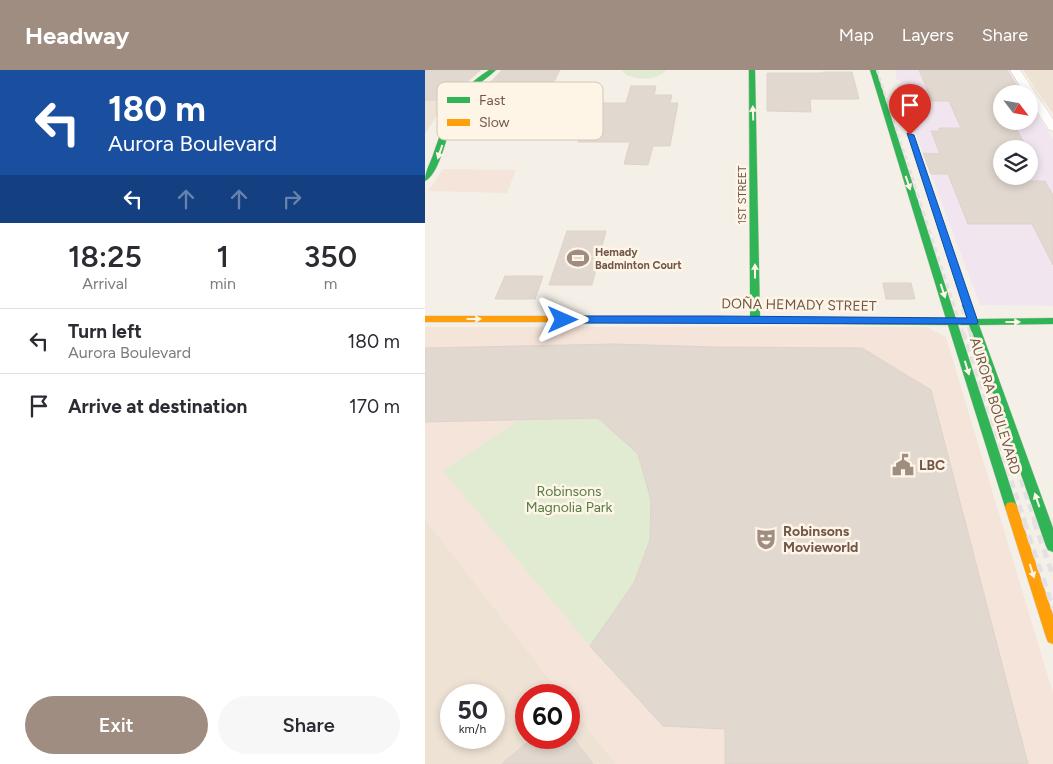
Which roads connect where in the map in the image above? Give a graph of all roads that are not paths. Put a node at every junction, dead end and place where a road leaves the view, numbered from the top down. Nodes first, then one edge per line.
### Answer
1 (493, 70) edge
2 (752, 70) edge
3 (873, 70) edge
4 (1015, 70) edge
5 (477, 82) edge
6 (1053, 128) edge
7 (444, 140) edge
8 (425, 179) edge
9 (964, 296) dead end
10 (425, 319) edge
11 (755, 319) junction
12 (953, 321) junction
13 (1053, 321) edge
14 (973, 322) junction
15 (1053, 546) edge
16 (1053, 637) edge

1 -> 5 main road
11 -> 2 main road, 1ST STREET
3 -> 12 main road, AURORA BOULEVARD
4 - 6 street
7 -> 8 main road
9 - 14 main road, AURORA BOULEVARD
10 -> 11 main road, DOÑA HEMADY STREET
11 - 12 main road, DOÑA HEMADY STREET
12 - 14 main road, DOÑA HEMADY STREET
12 -> 16 main road, AURORA BOULEVARD
14 -> 13 main road, DOÑA HEMADY STREET
15 -> 14 main road, AURORA BOULEVARD

